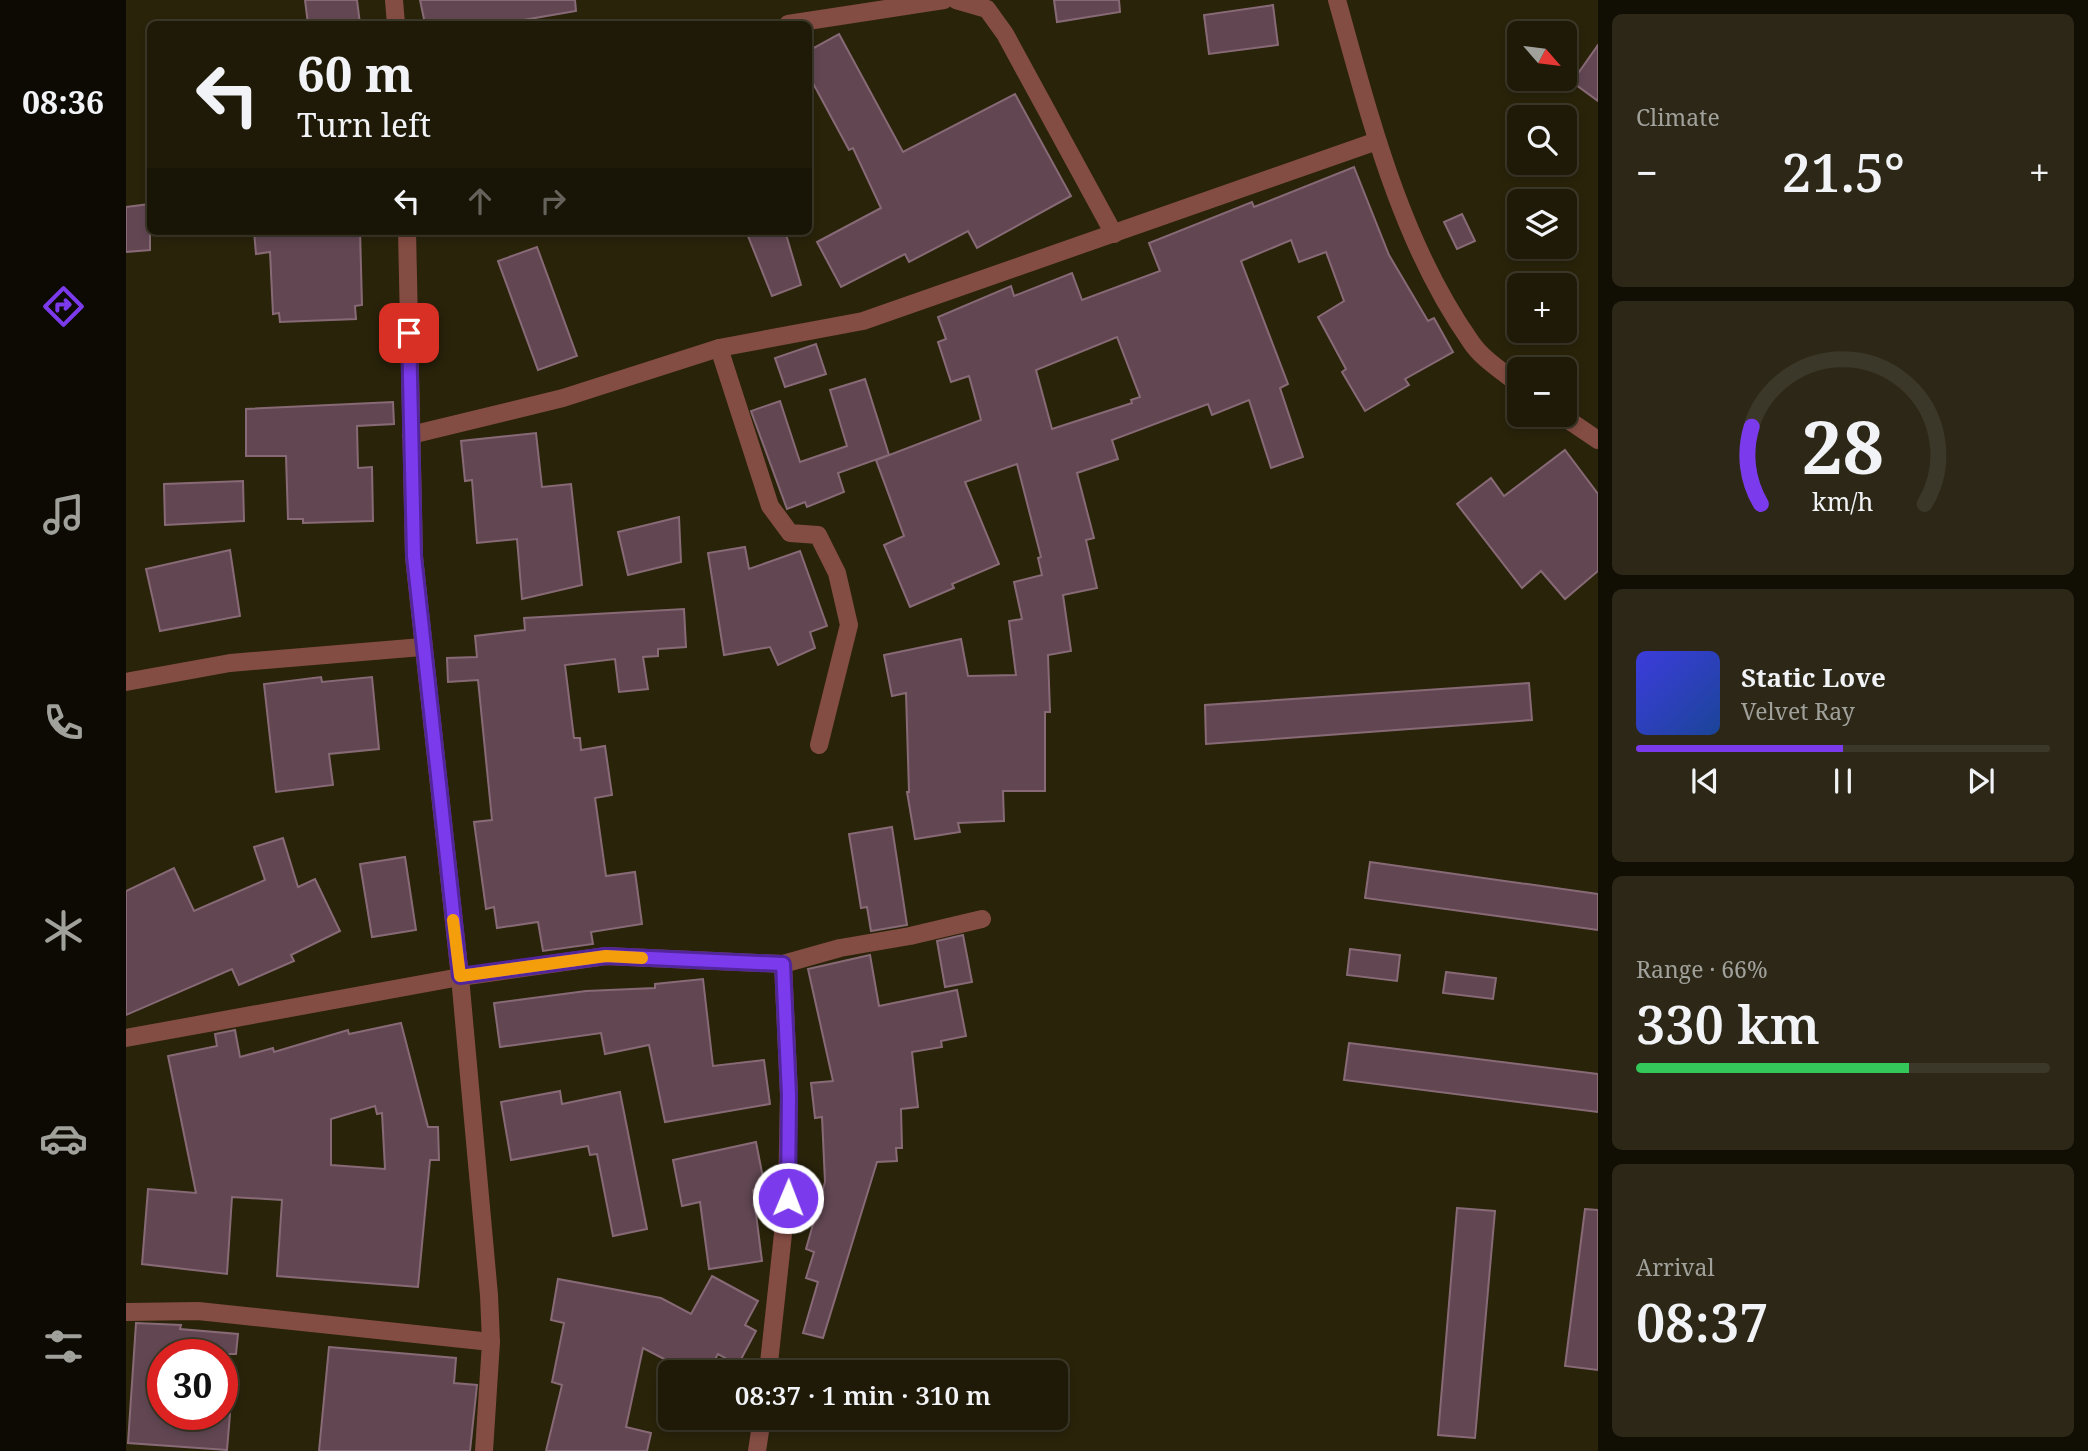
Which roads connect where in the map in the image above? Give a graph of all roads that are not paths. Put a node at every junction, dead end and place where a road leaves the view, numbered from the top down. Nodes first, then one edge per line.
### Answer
1 (394, 0) edge
2 (944, 0) edge
3 (956, 0) edge
4 (1337, 0) edge
5 (396, 21) edge
6 (808, 21) edge
7 (1377, 141) junction
8 (1114, 234) junction
9 (407, 235) edge
10 (719, 348) junction
11 (1507, 375) edge
12 (1577, 426) edge
13 (411, 435) junction
14 (1598, 440) edge
15 (422, 647) junction
16 (127, 677) edge
17 (819, 745) dead end
18 (982, 919) dead end
19 (783, 964) junction
20 (460, 976) junction
21 (126, 1038) edge
22 (126, 1312) edge
23 (491, 1342) junction
24 (769, 1360) edge
25 (760, 1430) edge
26 (484, 1451) edge
27 (757, 1451) edge

1 - 5 street
2 - 6 street
3 - 8 street
4 - 7 street
7 - 8 street
7 - 11 street
8 - 10 street
9 - 13 street
10 - 13 street
10 - 17 street
12 - 14 street
13 - 15 street
15 - 16 street
15 - 20 street
18 - 19 street
19 - 20 street
19 - 24 street
20 - 21 street
20 - 23 street
22 - 23 street
23 - 26 street
25 - 27 street

